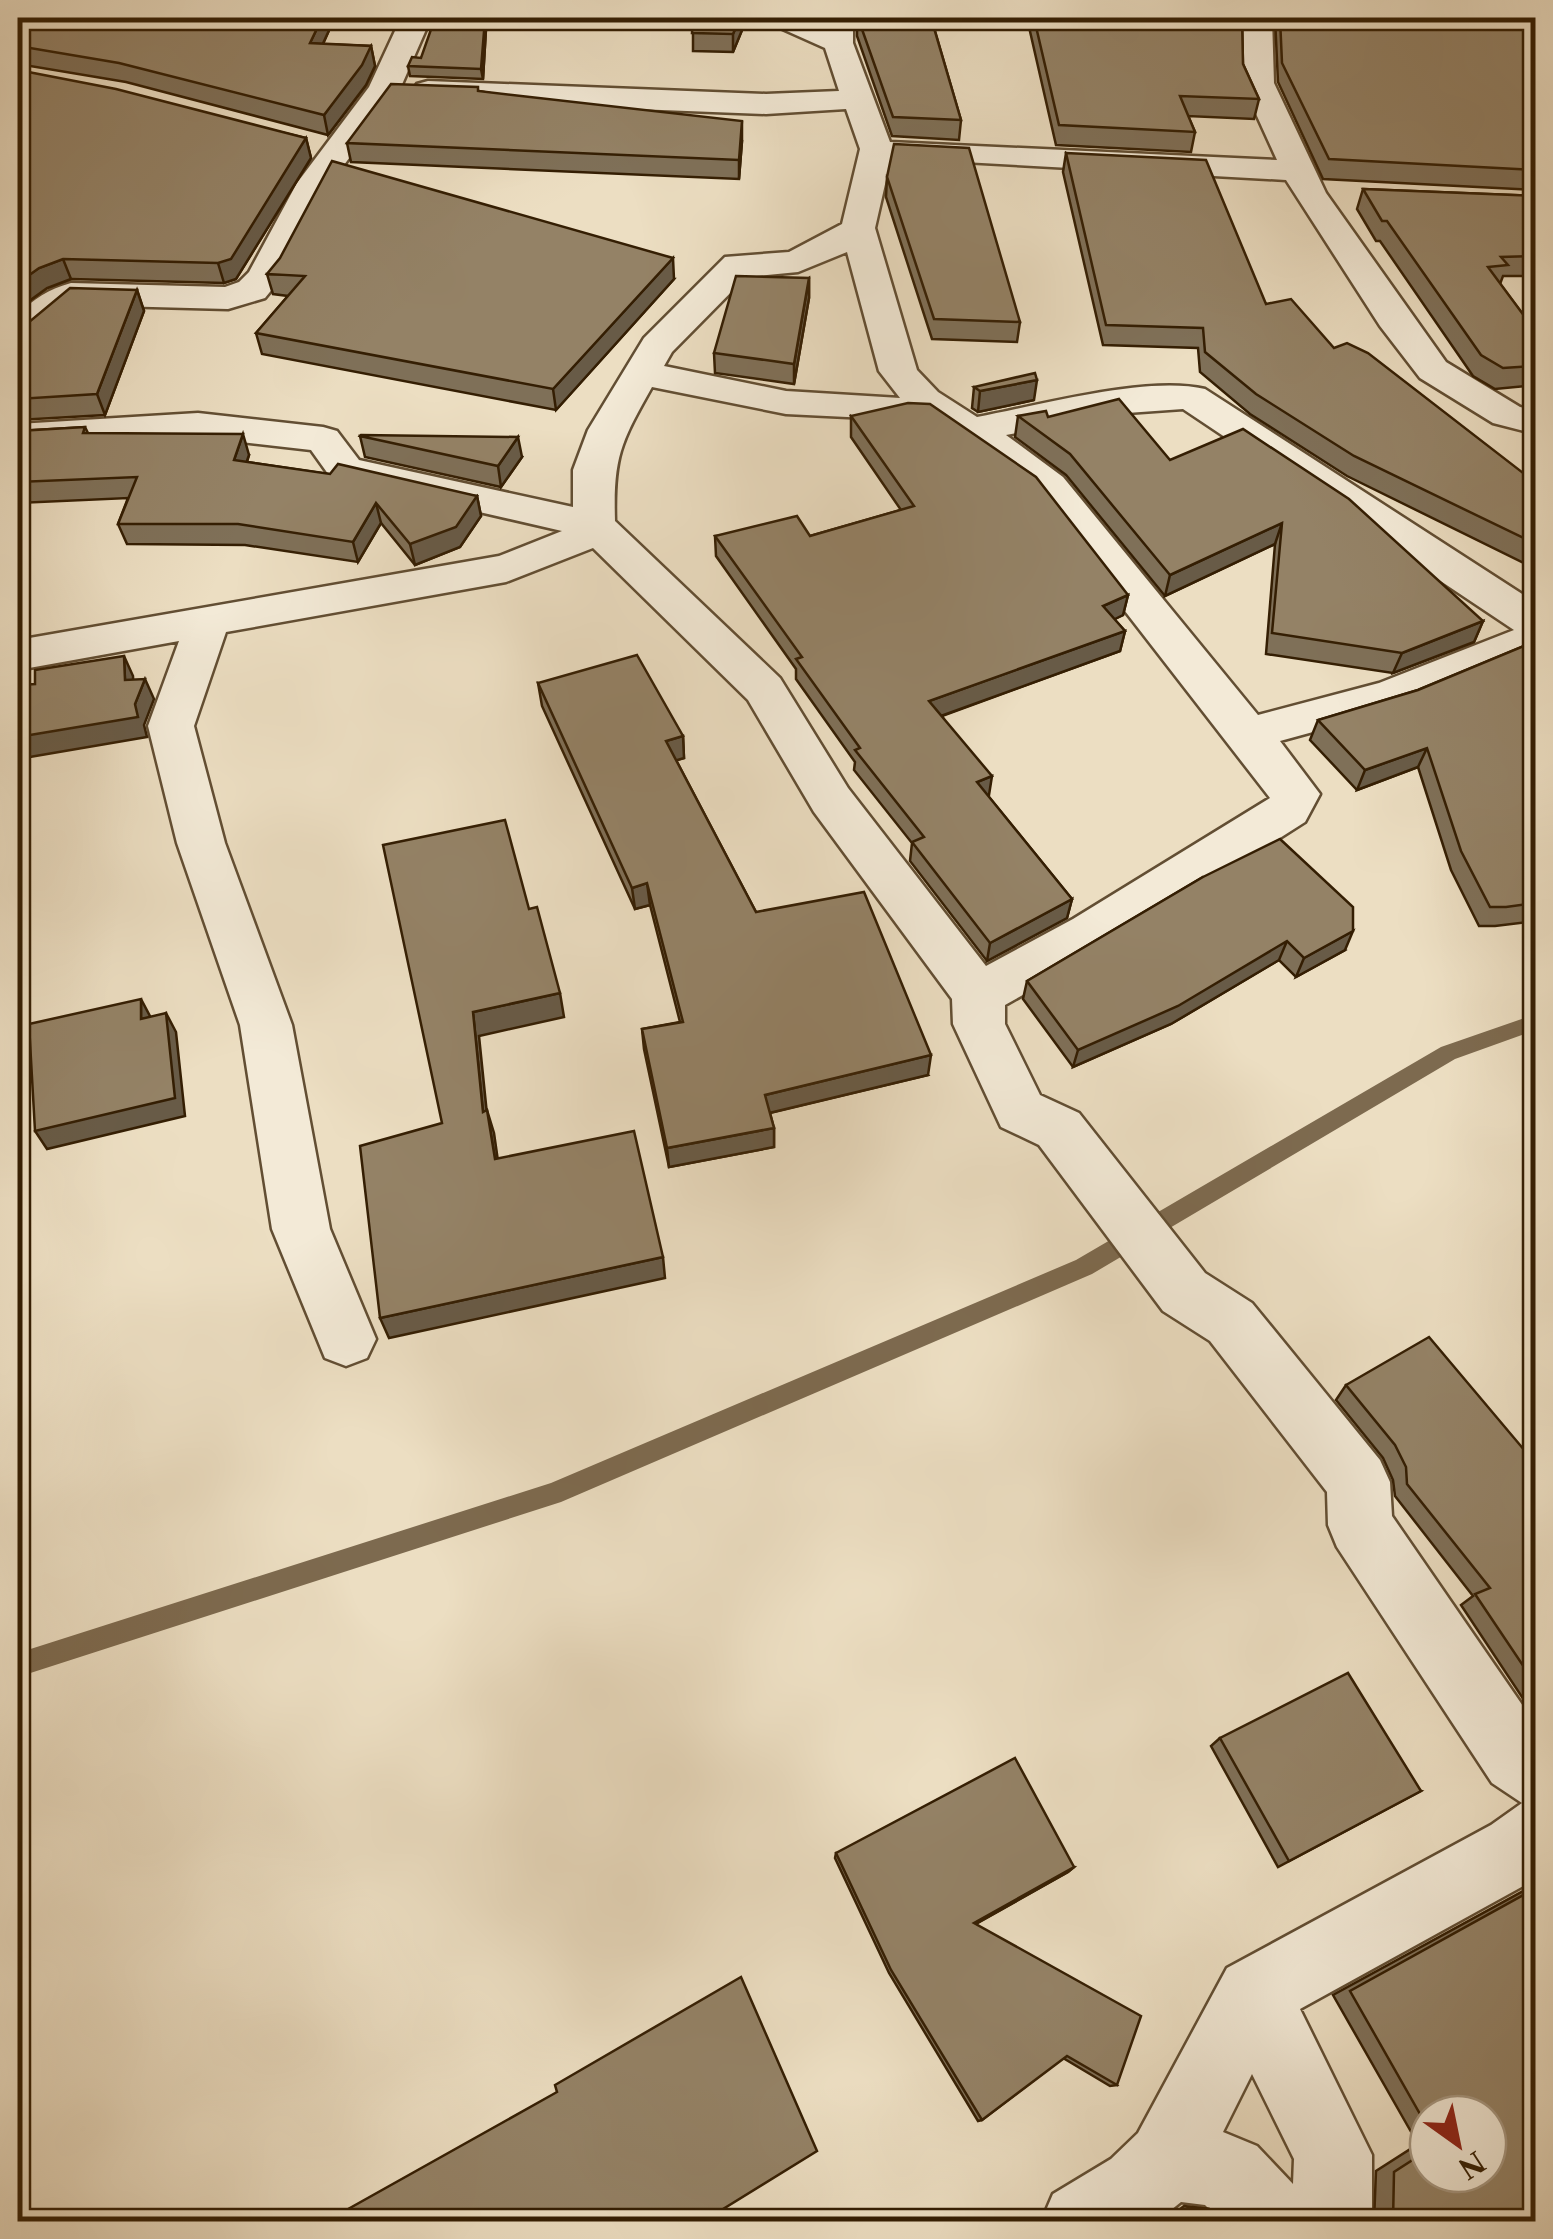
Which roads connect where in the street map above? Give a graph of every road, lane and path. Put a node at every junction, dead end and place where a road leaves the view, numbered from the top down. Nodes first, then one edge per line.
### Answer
1 (416, 18) edge
2 (772, 18) edge
3 (1257, 18) edge
4 (838, 30) edge
5 (384, 89) junction
6 (860, 99) junction
7 (304, 142) edge
8 (876, 149) junction
9 (338, 151) junction
10 (1304, 182) junction
11 (1347, 195) dead end
12 (858, 228) junction
13 (18, 336) edge
14 (642, 372) junction
15 (933, 409) junction
16 (1536, 422) edge
17 (971, 429) junction
18 (18, 436) edge
19 (594, 525) junction
20 (208, 622) junction
21 (1536, 624) edge
22 (1536, 638) edge
23 (23, 653) edge
24 (1247, 734) junction
25 (978, 995) junction
26 (346, 1339) dead end
27 (1526, 1766) edge
28 (1526, 1842) edge
29 (1253, 1994) junction
30 (1166, 2161) junction
31 (1081, 2222) edge
32 (1273, 2222) edge
33 (1332, 2222) edge

1 - 5 street
2 - 4 street
3 - 10 street
4 - 6 street
5 - 6 street
5 - 9 street
6 - 8 street
7 - 9 street
8 - 10 street
8 - 12 street
9 - 13 street
10 - 11 street
10 - 16 street
12 - 14 street
12 - 15 street
14 - 15 street
14 - 19 street
15 - 17 street
17 - 21 street
17 - 24 street
18 - 19 street
19 - 20 street
19 - 25 street
20 - 23 street
20 - 26 street
22 - 24 street
24 - 25 street
25 - 27 street
27 - 28 street
28 - 29 street
29 - 30 street
29 - 33 street
30 - 31 street
30 - 32 street

